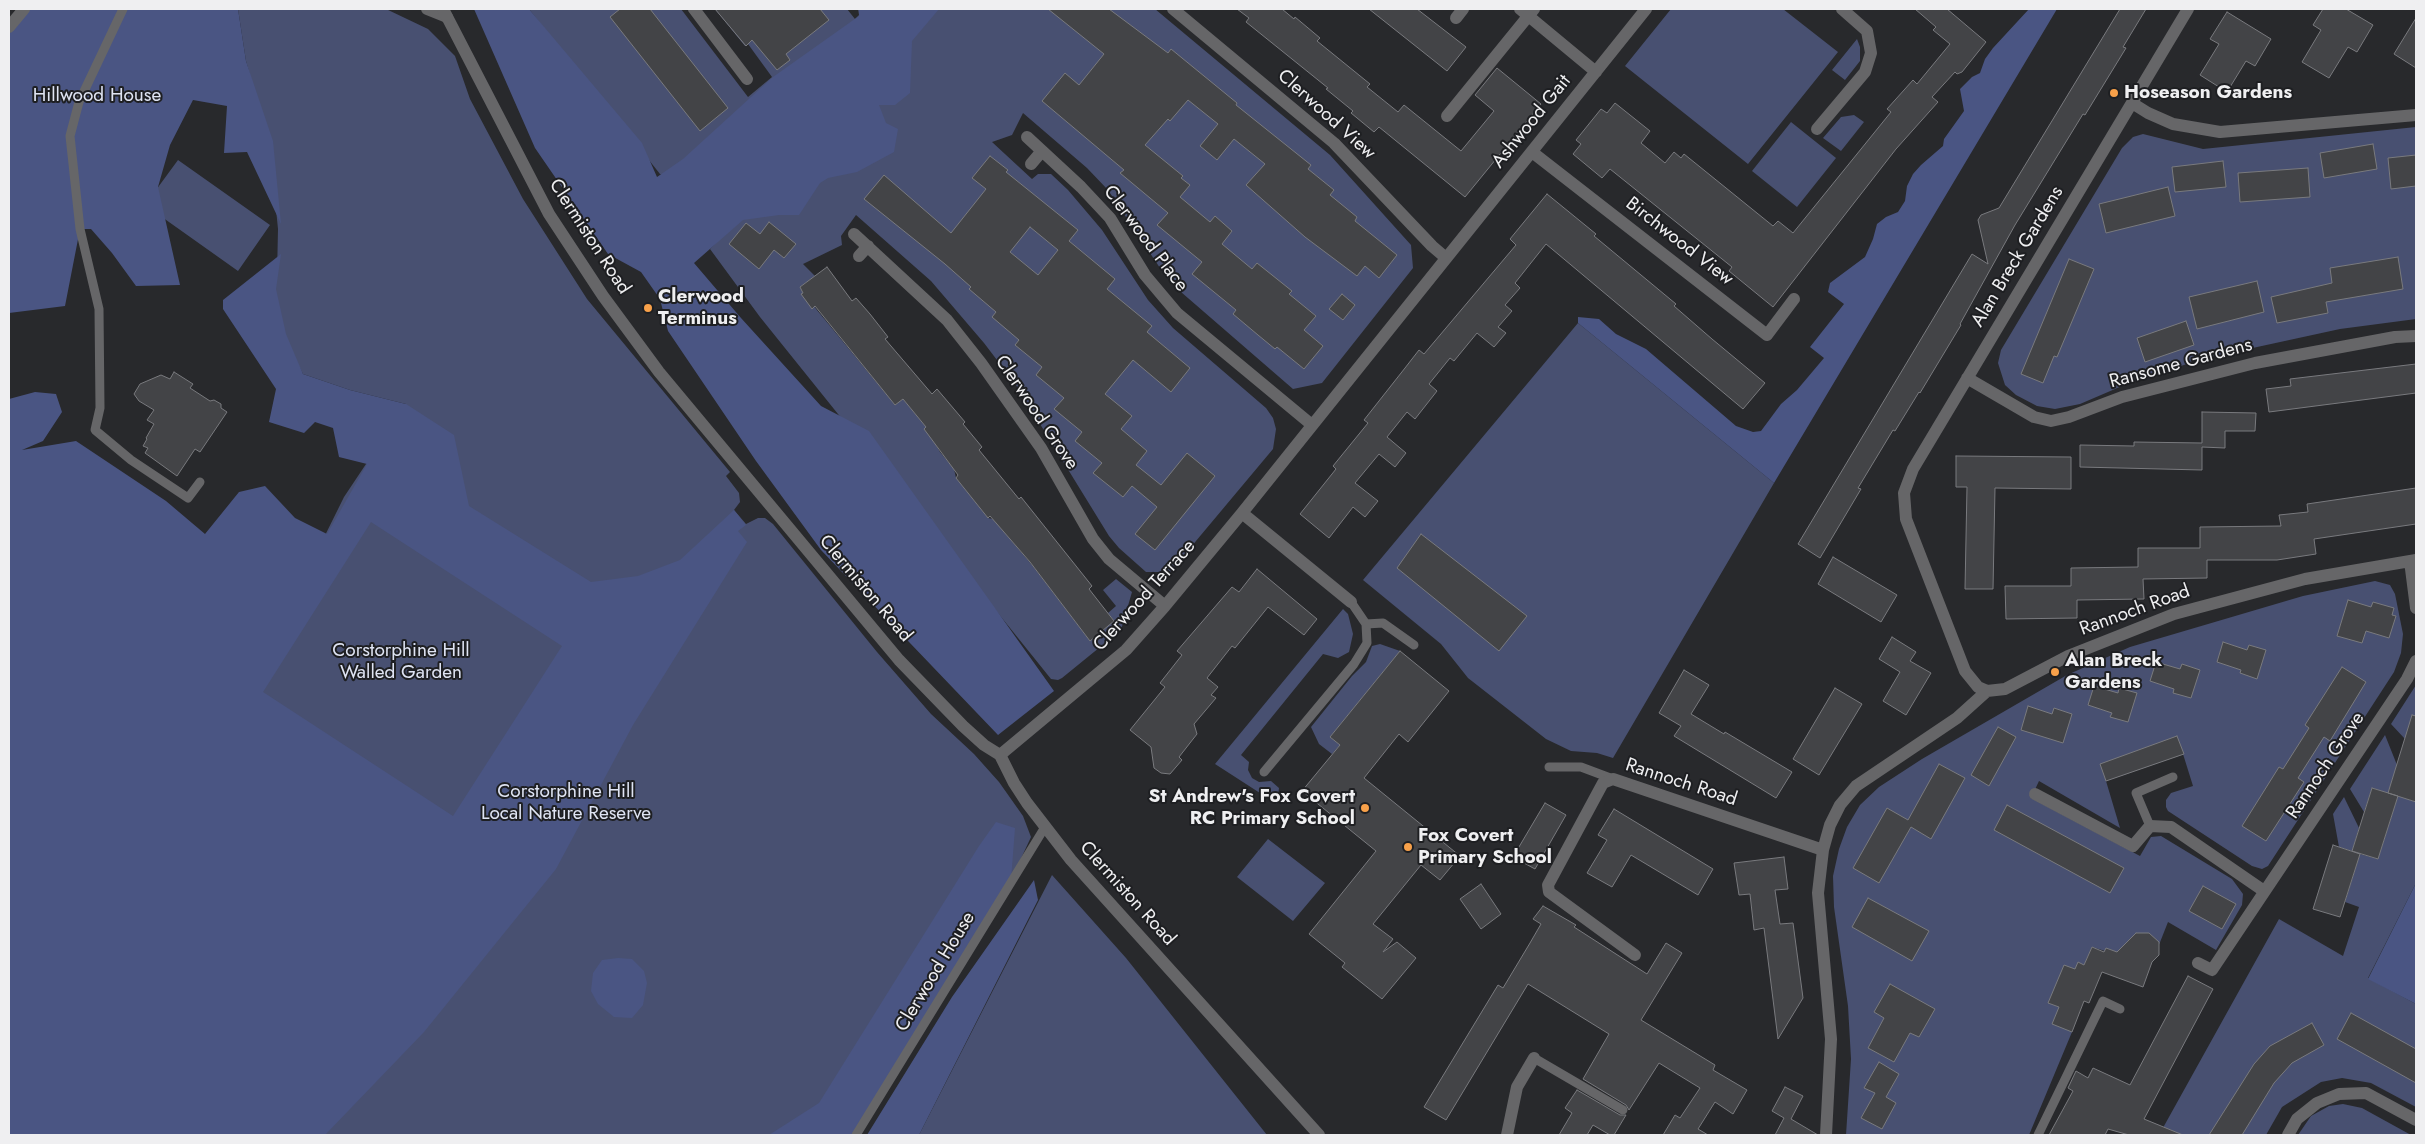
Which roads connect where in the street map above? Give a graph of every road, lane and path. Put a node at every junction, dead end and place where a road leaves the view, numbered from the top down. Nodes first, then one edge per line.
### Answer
1 (24, 9) edge
2 (123, 9) edge
3 (427, 9) edge
4 (694, 9) edge
5 (1173, 9) edge
6 (1646, 9) edge
7 (1842, 9) edge
8 (2188, 9) edge
9 (1528, 11) edge
10 (445, 13) edge
11 (9, 27) edge
12 (1596, 72) junction
13 (747, 79) dead end
14 (2132, 103) junction
15 (2416, 115) edge
16 (1447, 116) dead end
17 (1818, 130) dead end
18 (1026, 137) dead end
19 (1042, 151) junction
20 (1532, 152) junction
21 (1031, 164) dead end
22 (854, 234) dead end
23 (868, 246) junction
24 (859, 256) dead end
25 (1446, 258) junction
26 (1794, 299) dead end
27 (2416, 336) edge
28 (1967, 378) junction
29 (1312, 425) junction
30 (200, 482) dead end
31 (1242, 513) junction
32 (2413, 560) edge
33 (1351, 602) joint
34 (1165, 606) junction
35 (2416, 608) edge
36 (1366, 624) junction
37 (1414, 645) dead end
38 (2416, 661) edge
39 (1987, 691) junction
40 (1000, 756) junction
41 (1549, 767) dead end
42 (1264, 772) dead end
43 (2173, 777) dead end
44 (1613, 779) junction
45 (2035, 794) dead end
46 (2150, 826) junction
47 (1045, 827) junction
48 (1822, 850) junction
49 (2264, 890) junction
50 (1635, 955) dead end
51 (2198, 963) dead end
52 (2120, 1009) dead end
53 (1534, 1058) joint
54 (1623, 1110) dead end
55 (2416, 1120) edge
56 (856, 1135) edge
57 (1319, 1135) edge
58 (1507, 1135) edge
59 (1826, 1135) edge
60 (2038, 1135) edge
61 (2288, 1135) edge

1 - 11 street
2 - 30 lane
3 - 10 street, Clermiston Road
4 - 13 street
5 - 25 street, Clerwood View
6 - 12 street, Ashwood Gait
7 - 17 street
8 - 14 street, Alan Breck Gardens
9 - 12 street
9 - 16 street
10 - 40 street, Clermiston Road
12 - 20 street, Ashwood Gait
14 - 15 street
14 - 28 street, Alan Breck Gardens
18 - 19 street, Clerwood Place
19 - 21 street
19 - 29 street, Clerwood Place
20 - 25 street, Ashwood Gait
20 - 26 street, Birchwood View
22 - 23 street, Clerwood Grove
23 - 24 street
23 - 34 street, Clerwood Grove
25 - 29 street, Clerwood Terrace
27 - 28 street, Ransome Gardens
28 - 39 street, Alan Breck Gardens
29 - 31 street, Clerwood Terrace
31 - 33 street
31 - 34 street, Clerwood Terrace
32 - 35 street
32 - 39 street, Rannoch Road
33 - 36 lane
34 - 40 street, Clerwood Terrace
36 - 37 lane
36 - 42 lane
38 - 49 street, Rannoch Grove
39 - 48 street, Rannoch Road
40 - 47 street, Clermiston Road
41 - 44 lane
43 - 46 lane
44 - 48 street, Rannoch Road
44 - 50 street, Rannoch Road
45 - 46 street
46 - 49 street
47 - 56 lane, Clerwood House
47 - 57 street, Clermiston Road
48 - 59 street, Rannoch Road
49 - 51 street, Rannoch Grove
52 - 60 lane
53 - 54 lane
53 - 58 street
55 - 61 street

